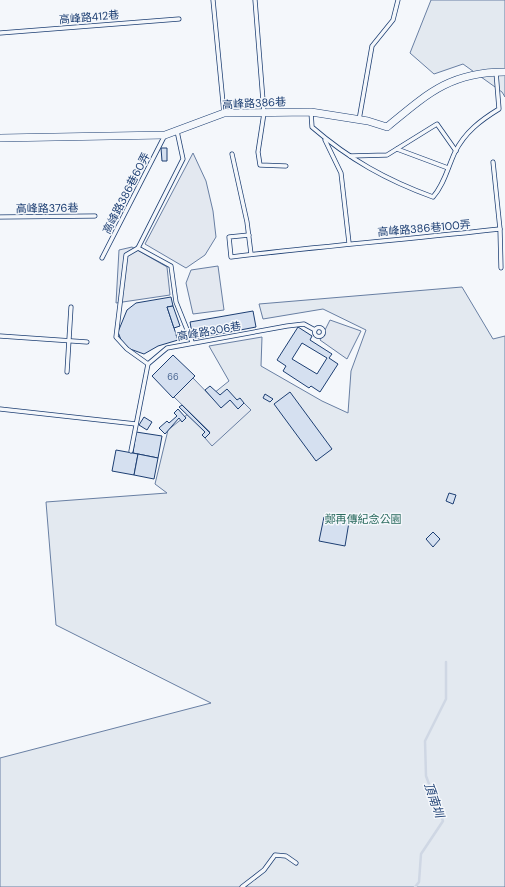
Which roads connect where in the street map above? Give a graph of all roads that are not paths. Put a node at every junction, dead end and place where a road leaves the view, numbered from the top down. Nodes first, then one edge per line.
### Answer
1 (213, 0) edge
2 (255, 0) edge
3 (398, 0) edge
4 (179, 19) dead end
5 (0, 33) edge
6 (496, 72) junction
7 (505, 72) edge
8 (311, 112) junction
9 (264, 113) junction
10 (224, 114) junction
11 (359, 120) junction
12 (177, 131) junction
13 (166, 135) junction
14 (324, 137) junction
15 (0, 138) edge
16 (397, 149) junction
17 (456, 150) junction
18 (232, 154) dead end
19 (349, 156) junction
20 (492, 162) dead end
21 (286, 166) dead end
22 (448, 168) junction
23 (95, 216) dead end
24 (0, 217) edge
25 (500, 229) junction
26 (249, 235) junction
27 (349, 243) junction
28 (138, 248) junction
29 (251, 254) junction
30 (102, 258) dead end
31 (501, 268) dead end
32 (71, 307) dead end
33 (314, 330) dead end
34 (0, 336) edge
35 (69, 341) junction
36 (87, 342) dead end
37 (192, 342) junction
38 (148, 364) junction
39 (67, 372) dead end
40 (0, 408) edge
41 (136, 424) junction
42 (131, 451) dead end
43 (296, 863) dead end
44 (242, 887) edge

1 - 10 lane
2 - 9 lane
3 - 11 lane
4 - 5 lane, 高峰路412巷
6 - 7 street
6 - 11 street, 高峰路386巷
6 - 17 lane
8 - 9 street, 高峰路386巷
8 - 11 street, 高峰路386巷
8 - 14 lane
9 - 10 street, 高峰路386巷
9 - 21 lane
10 - 12 street, 高峰路386巷
12 - 13 street, 高峰路386巷
12 - 28 lane
13 - 15 street, 高峰路386巷
13 - 30 lane, 高峰路386巷60弄
14 - 19 lane
14 - 27 lane
16 - 17 lane
16 - 19 lane
16 - 22 lane
17 - 22 lane
18 - 26 lane
19 - 22 lane
20 - 25 lane
23 - 24 lane, 高峰路376巷
25 - 27 lane, 高峰路386巷100弄
25 - 31 lane
26 - 29 lane
26 - 29 lane, 高峰路386巷100弄
27 - 29 lane, 高峰路386巷100弄
28 - 37 lane
28 - 38 lane
32 - 35 lane
33 - 37 lane, 高峰路306巷
34 - 35 lane
35 - 36 lane
35 - 39 lane
37 - 38 lane, 高峰路306巷
38 - 41 lane
40 - 41 lane
41 - 42 lane
43 - 44 lane

